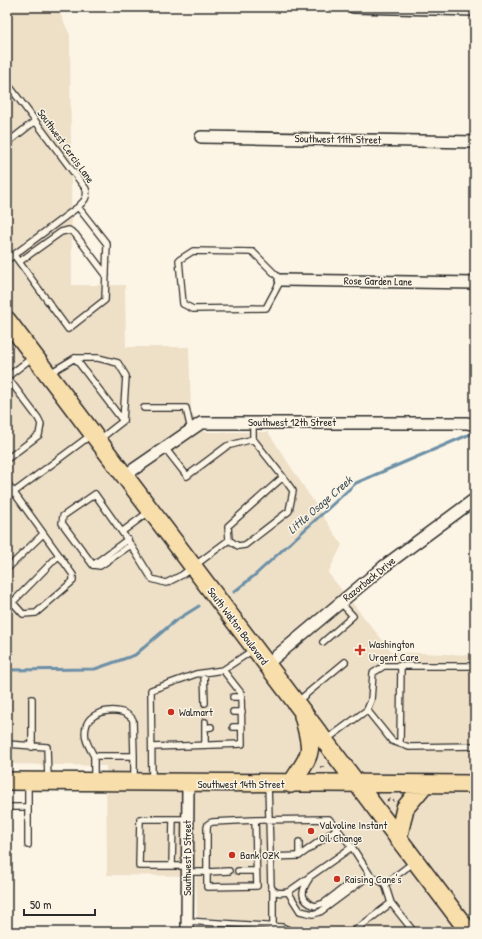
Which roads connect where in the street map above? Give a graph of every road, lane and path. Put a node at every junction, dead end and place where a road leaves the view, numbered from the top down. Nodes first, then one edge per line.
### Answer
1 (353, 7) edge
2 (449, 8) edge
3 (475, 10) edge
4 (7, 83) edge
5 (35, 121) junction
6 (201, 137) dead end
7 (475, 142) edge
8 (7, 143) edge
9 (78, 207) junction
10 (14, 255) junction
11 (7, 260) edge
12 (19, 262) junction
13 (106, 275) junction
14 (281, 280) junction
15 (475, 283) edge
16 (7, 320) edge
17 (34, 356) junction
18 (75, 358) junction
19 (48, 374) junction
20 (7, 377) edge
21 (144, 408) dead end
22 (123, 421) junction
23 (253, 422) junction
24 (475, 425) edge
25 (191, 430) junction
26 (96, 437) junction
27 (253, 439) junction
28 (165, 448) junction
29 (7, 459) edge
30 (124, 476) junction
31 (283, 477) junction
32 (7, 483) edge
33 (10, 493) edge
34 (475, 499) edge
35 (151, 510) junction
36 (123, 532) junction
37 (43, 534) junction
38 (229, 540) junction
39 (130, 542) junction
40 (59, 555) junction
41 (193, 566) junction
42 (7, 569) edge
43 (7, 596) edge
44 (13, 602) junction
45 (340, 602) junction
46 (7, 608) edge
47 (323, 642) dead end
48 (255, 648) junction
49 (345, 662) dead end
50 (267, 664) junction
51 (401, 665) junction
52 (475, 666) edge
53 (223, 670) junction
54 (204, 673) junction
55 (233, 697) dead end
56 (242, 697) junction
57 (32, 699) dead end
58 (207, 699) dead end
59 (298, 705) junction
60 (367, 710) junction
61 (233, 712) dead end
62 (242, 712) junction
63 (207, 726) dead end
64 (233, 727) dead end
65 (242, 727) junction
66 (326, 740) junction
67 (400, 743) junction
68 (7, 744) edge
69 (205, 745) junction
70 (475, 746) edge
71 (32, 747) junction
72 (152, 747) junction
73 (94, 756) junction
74 (134, 756) junction
75 (320, 767) dead end
76 (327, 767) dead end
77 (7, 781) edge
78 (28, 782) junction
79 (48, 782) junction
80 (94, 782) junction
81 (134, 783) junction
82 (152, 783) junction
83 (188, 783) junction
84 (268, 784) junction
85 (292, 784) junction
86 (357, 784) junction
87 (425, 784) junction
88 (475, 784) edge
89 (388, 797) dead end
90 (390, 799) dead end
91 (7, 806) edge
92 (28, 807) junction
93 (173, 819) junction
94 (188, 819) junction
95 (255, 820) junction
96 (269, 820) junction
97 (338, 828) junction
98 (398, 839) junction
99 (299, 842) dead end
100 (28, 845) dead end
101 (352, 847) junction
102 (270, 856) junction
103 (299, 856) junction
104 (416, 860) junction
105 (172, 866) junction
106 (187, 869) junction
107 (238, 871) dead end
108 (207, 872) junction
109 (228, 872) dead end
110 (256, 872) junction
111 (370, 875) junction
112 (310, 877) junction
113 (358, 884) junction
114 (385, 884) junction
115 (274, 891) junction
116 (288, 892) junction
117 (391, 903) junction
118 (187, 927) edge
119 (273, 927) junction
120 (293, 932) edge
121 (353, 932) edge
122 (414, 932) edge
123 (469, 932) edge

1 - 2 street
2 - 3 street
4 - 5 lane, Southwest Cercis Lane
5 - 8 lane
5 - 9 lane, Southwest Cercis Lane
6 - 7 street, Southwest 11th Street
9 - 10 lane, Southwest Cercis Lane
9 - 13 lane
10 - 11 lane, Southwest Cercis Lane
10 - 12 lane
12 - 13 lane
12 - 13 lane
14 - 14 lane
14 - 15 street, Rose Garden Lane
16 - 17 main road, South Walton Boulevard
17 - 19 main road, South Walton Boulevard
17 - 20 lane
18 - 19 lane
18 - 22 lane
18 - 22 lane
19 - 26 main road, South Walton Boulevard
20 - 29 lane
21 - 25 lane
22 - 26 lane
23 - 24 street, Southwest 12th Street
23 - 25 street, Southwest 12th Street
23 - 27 lane
25 - 28 street, Southwest 12th Street
26 - 30 main road, South Walton Boulevard
26 - 33 lane
27 - 28 lane
27 - 31 lane
28 - 30 street, Southwest 12th Street
30 - 35 main road, South Walton Boulevard
31 - 38 lane
31 - 38 lane
32 - 33 lane
33 - 37 lane
34 - 45 street, Razorback Drive
35 - 36 lane
35 - 41 main road, South Walton Boulevard
36 - 39 lane
36 - 39 lane
37 - 40 lane
37 - 42 lane
38 - 41 lane
39 - 41 lane
40 - 44 lane
40 - 44 lane
41 - 48 main road, South Walton Boulevard
43 - 44 lane
44 - 46 lane
45 - 47 lane
45 - 50 street, Razorback Drive
48 - 50 main road, South Walton Boulevard
48 - 53 lane
49 - 59 lane
50 - 59 main road, South Walton Boulevard
51 - 52 lane
51 - 60 lane
51 - 67 lane
53 - 54 lane
53 - 56 lane
54 - 58 lane
54 - 72 lane
55 - 56 lane
56 - 62 lane
57 - 71 lane
59 - 66 main road, South Walton Boulevard
59 - 85 main road
60 - 66 lane
60 - 67 lane
61 - 62 lane
62 - 65 lane
63 - 69 lane
64 - 65 lane
65 - 69 lane
66 - 86 main road, South Walton Boulevard
67 - 70 lane
68 - 71 lane
69 - 72 lane
71 - 79 lane
72 - 82 lane
73 - 74 lane
73 - 74 lane
73 - 80 lane
74 - 81 lane
75 - 76 path
77 - 78 main road, Southwest 14th Street
78 - 79 main road, Southwest 14th Street
78 - 92 lane
79 - 80 main road, Southwest 14th Street
80 - 81 main road, Southwest 14th Street
81 - 82 main road, Southwest 14th Street
82 - 83 main road, Southwest 14th Street
83 - 84 main road, Southwest 14th Street
83 - 94 street, Southwest D Street
84 - 85 main road, Southwest 14th Street
84 - 96 lane
85 - 86 main road, Southwest 14th Street
86 - 87 main road, Southwest 14th Street
86 - 98 main road, South Walton Boulevard
87 - 88 main road, Southwest 14th Street
87 - 98 main road
89 - 90 path
91 - 92 lane
92 - 100 lane
93 - 94 lane
93 - 105 lane
93 - 105 lane
94 - 106 street, Southwest D Street
95 - 96 lane
95 - 108 lane
95 - 110 lane
96 - 97 lane
96 - 102 lane
97 - 101 lane
97 - 103 lane
98 - 104 main road, South Walton Boulevard
99 - 103 lane
101 - 111 lane
101 - 112 lane
102 - 103 lane
102 - 115 lane
104 - 114 lane
104 - 123 main road, South Walton Boulevard
105 - 106 lane
106 - 108 lane
106 - 118 street, Southwest D Street
107 - 110 lane
108 - 109 lane
108 - 110 lane
111 - 113 lane
111 - 114 lane
112 - 113 lane
112 - 116 lane
113 - 116 lane
114 - 117 lane
115 - 116 lane
115 - 119 lane
117 - 121 lane
117 - 122 lane
118 - 119 lane
119 - 120 lane

